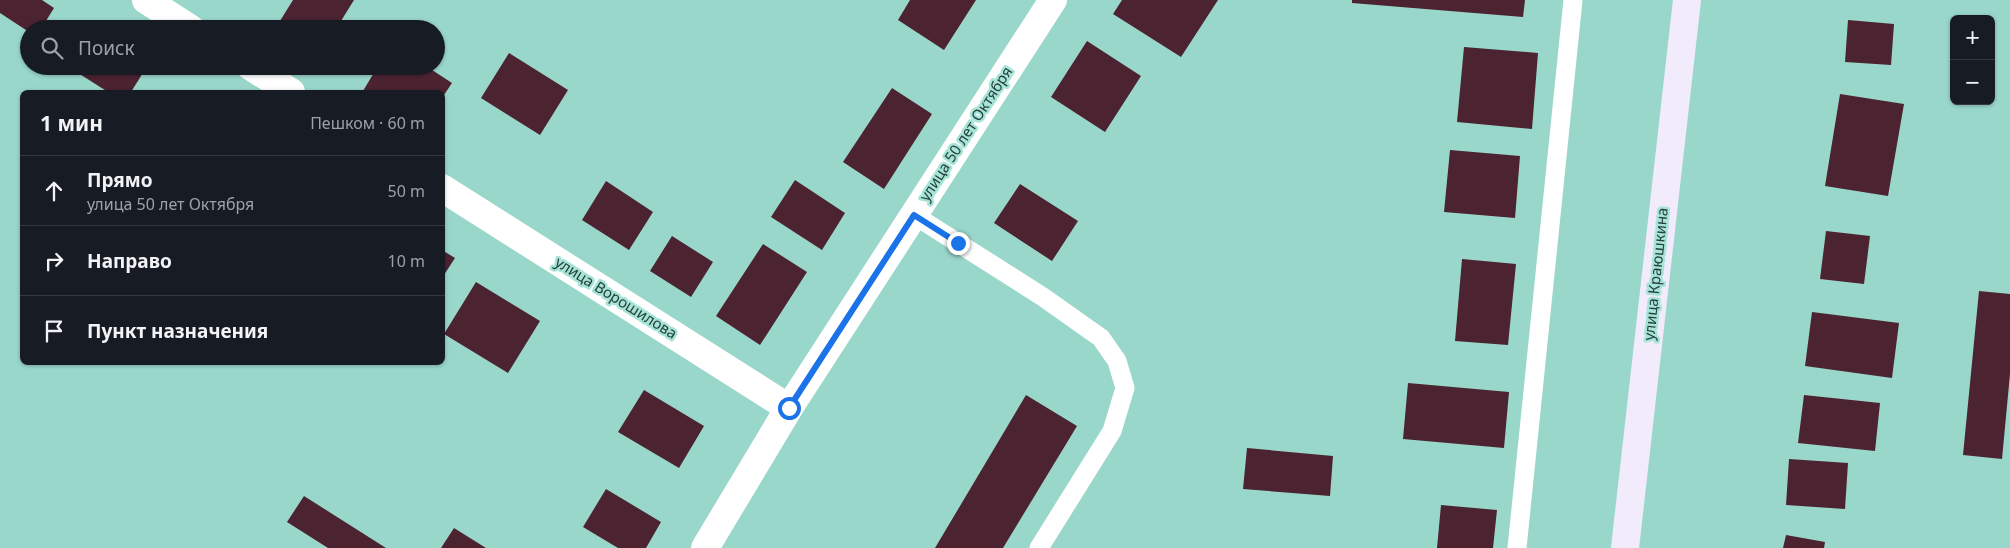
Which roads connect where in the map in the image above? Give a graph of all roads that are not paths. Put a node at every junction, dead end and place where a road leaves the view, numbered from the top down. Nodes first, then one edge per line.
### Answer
1 (146, 0) edge
2 (1053, 0) edge
3 (1573, 0) edge
4 (1687, 0) edge
5 (177, 20) edge
6 (264, 75) edge
7 (288, 90) edge
8 (445, 190) edge
9 (914, 215) junction
10 (789, 408) junction
11 (705, 548) edge
12 (1039, 548) edge
13 (1517, 548) edge
14 (1625, 548) edge

1 - 5 street
2 - 9 street, улица 50 лет Октября
3 - 13 lane
4 - 14 main road, улица Краюшкина
6 - 7 street
8 - 10 street, улица Ворошилова
9 - 10 street, улица 50 лет Октября
9 - 12 lane
10 - 11 street, улица 50 лет Октября

